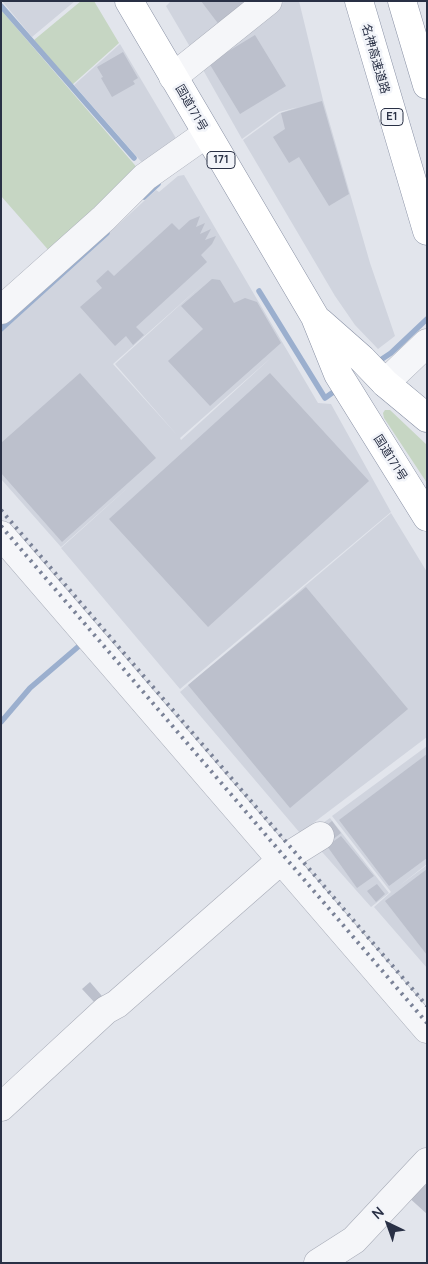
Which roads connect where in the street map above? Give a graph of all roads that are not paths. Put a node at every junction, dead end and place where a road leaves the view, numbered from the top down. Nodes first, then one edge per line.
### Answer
1 (129, 1) edge
2 (268, 1) edge
3 (359, 1) edge
4 (402, 1) edge
5 (173, 78) junction
6 (427, 85) edge
7 (206, 134) junction
8 (427, 231) edge
9 (1, 310) edge
10 (315, 317) junction
11 (427, 343) edge
12 (374, 371) junction
13 (427, 418) edge
14 (427, 517) edge
15 (1, 534) edge
16 (320, 836) dead end
17 (280, 861) junction
18 (427, 1029) edge
19 (1, 1107) edge
20 (427, 1162) edge
21 (318, 1263) edge

1 - 5 highway, 国道171号 / 171
2 - 5 street
3 - 8 highway, 名神高速道路 / E1
4 - 6 highway
5 - 7 highway, 国道171号 / 171
7 - 9 street
7 - 10 highway, 国道171号 / 171
10 - 12 highway, 国道171号 / 171
10 - 14 highway, 国道171号 / 171
11 - 12 street
12 - 13 highway, 国道171号 / 171
15 - 17 street
16 - 17 street
17 - 18 street
17 - 19 street
20 - 21 street

